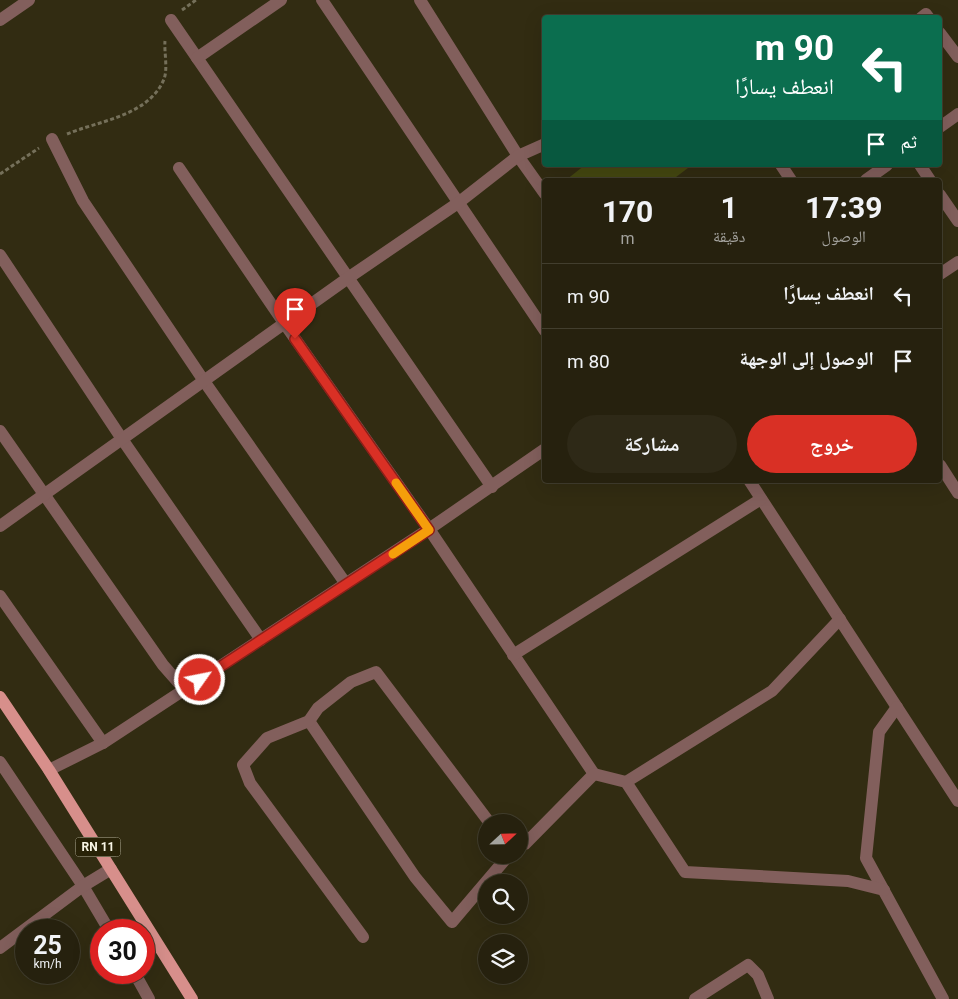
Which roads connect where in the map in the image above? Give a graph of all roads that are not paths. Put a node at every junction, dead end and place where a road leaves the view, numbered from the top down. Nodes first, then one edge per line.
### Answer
1 (29, 0) edge
2 (281, 0) edge
3 (322, 0) edge
4 (420, 0) edge
5 (0, 20) edge
6 (171, 20) road end
7 (942, 36) edge
8 (958, 57) edge
9 (197, 58) junction
10 (958, 114) edge
11 (942, 126) edge
12 (52, 139) road end
13 (542, 145) edge
14 (518, 156) junction
15 (782, 167) edge
16 (884, 167) edge
17 (921, 167) edge
18 (179, 168) dead end
19 (790, 178) edge
20 (869, 178) edge
21 (929, 178) edge
22 (542, 190) edge
23 (942, 197) edge
24 (458, 204) junction
25 (958, 221) edge
26 (0, 255) edge
27 (958, 262) edge
28 (942, 273) edge
29 (348, 278) junction
30 (284, 323) junction
31 (542, 327) edge
32 (204, 381) junction
33 (0, 431) edge
34 (122, 439) junction
35 (542, 451) edge
36 (942, 468) edge
37 (751, 483) edge
38 (492, 486) junction
39 (958, 493) edge
40 (43, 496) junction
41 (761, 499) junction
42 (0, 526) edge
43 (429, 530) junction
44 (346, 584) junction
45 (0, 596) edge
46 (840, 619) junction
47 (261, 640) junction
48 (513, 655) junction
49 (185, 690) junction
50 (0, 697) edge
51 (897, 707) junction
52 (309, 721) junction
53 (103, 743) junction
54 (0, 762) edge
55 (49, 770) junction
56 (594, 774) junction
57 (626, 782) junction
58 (958, 801) edge
59 (483, 814) edge
60 (528, 841) edge
61 (501, 864) edge
62 (111, 869) junction
63 (83, 886) junction
64 (884, 890) junction
65 (102, 919) edge
66 (364, 937) dead end
67 (0, 948) edge
68 (141, 984) edge
69 (149, 999) edge
70 (192, 999) edge
71 (695, 999) edge
72 (768, 999) edge
73 (943, 999) edge

1 - 5 street
2 - 9 street
3 - 24 street
4 - 14 street
6 - 9 street
7 - 8 street
9 - 29 street
10 - 11 street
12 - 32 street
13 - 14 street
14 - 22 street
14 - 24 street
15 - 19 street
16 - 20 street
17 - 21 street
18 - 30 street
23 - 25 street
24 - 29 street
24 - 31 street
26 - 34 street
27 - 28 street
29 - 30 street
29 - 38 street
30 - 32 street
30 - 43 street
32 - 34 street
32 - 44 street
33 - 40 street
34 - 40 street
34 - 47 street
35 - 38 street
36 - 39 street
37 - 41 street
38 - 43 street
40 - 42 street
40 - 49 street
41 - 46 street
41 - 48 street
43 - 44 street
43 - 48 street
44 - 47 street
45 - 53 street
46 - 51 street
46 - 57 street
47 - 49 street
48 - 56 street
49 - 53 street
50 - 55 main road, RN 11
51 - 58 street
51 - 64 street
52 - 59 street
52 - 61 street
52 - 66 street
53 - 55 street
54 - 63 street
55 - 62 main road, RN 11
56 - 57 street
56 - 60 street
57 - 64 street
62 - 63 street
62 - 70 main road, RN 11
63 - 65 street
63 - 67 street
64 - 73 street
68 - 69 street
71 - 72 street

